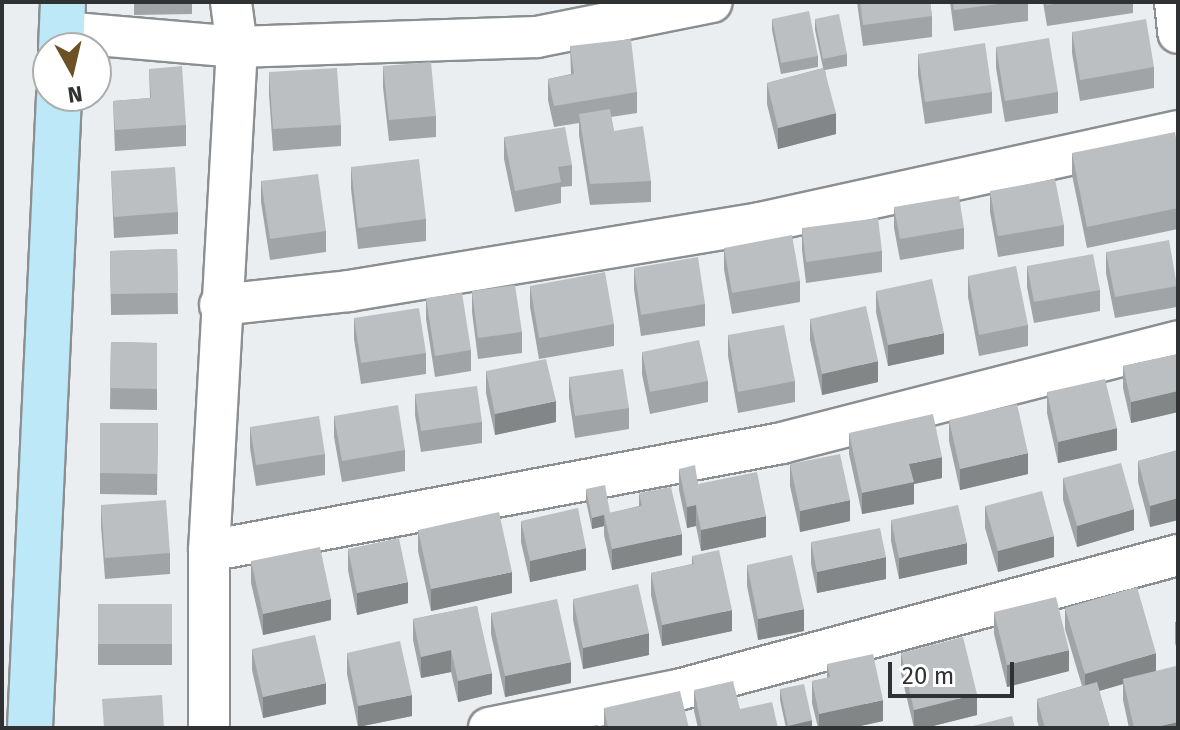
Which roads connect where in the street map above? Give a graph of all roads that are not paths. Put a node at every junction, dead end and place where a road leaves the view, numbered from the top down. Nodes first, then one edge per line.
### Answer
1 (231, 2) edge
2 (712, 2) edge
3 (1175, 2) edge
4 (62, 27) edge
5 (1178, 33) edge
6 (237, 47) junction
7 (58, 112) edge
8 (1178, 131) edge
9 (220, 305) junction
10 (1178, 341) edge
11 (209, 551) junction
12 (1178, 555) edge
13 (21, 719) edge
14 (209, 728) edge
15 (489, 728) edge

1 - 6 street
2 - 6 street
3 - 5 street
4 - 6 street
6 - 9 street
7 - 13 street
8 - 9 street
9 - 11 street
10 - 11 street
11 - 14 street
12 - 15 street

